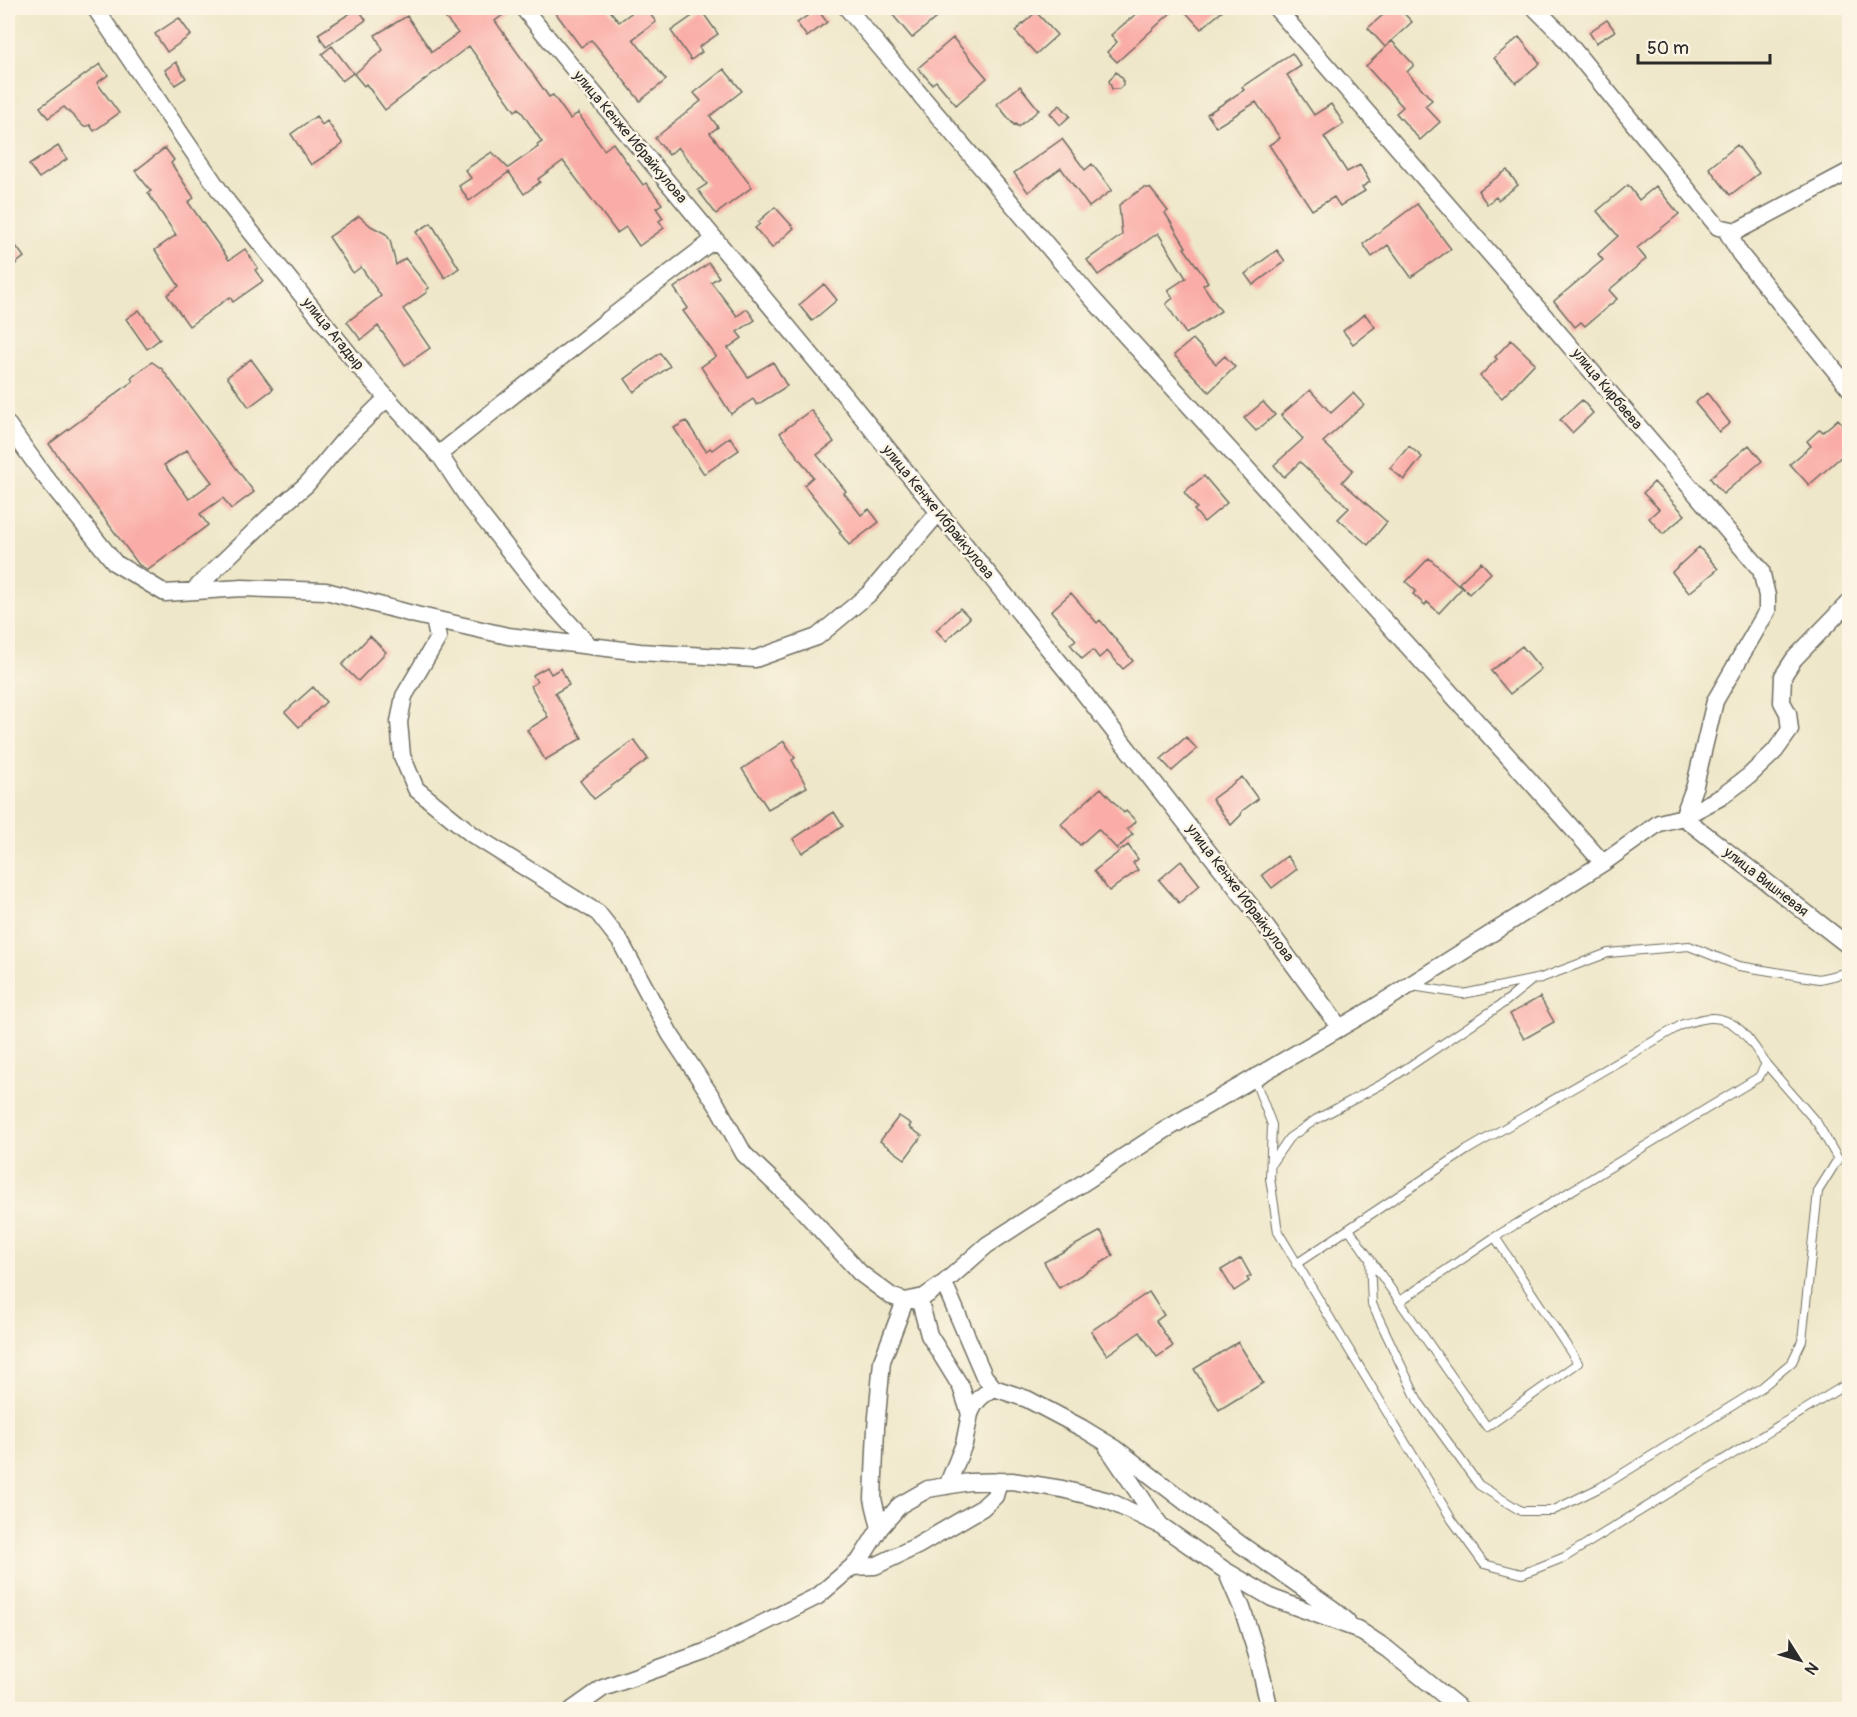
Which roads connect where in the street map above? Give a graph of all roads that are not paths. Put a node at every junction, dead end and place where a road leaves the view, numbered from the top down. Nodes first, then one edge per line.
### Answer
1 (94, 8) edge
2 (523, 8) edge
3 (848, 8) edge
4 (1276, 8) edge
5 (1535, 8) edge
6 (1850, 171) edge
7 (1725, 230) junction
8 (715, 239) junction
9 (1850, 389) edge
10 (387, 398) junction
11 (8, 425) edge
12 (438, 455) junction
13 (938, 513) junction
14 (193, 591) junction
15 (1850, 601) edge
16 (435, 619) junction
17 (590, 646) junction
18 (1683, 817) junction
19 (1603, 863) junction
20 (1850, 947) edge
21 (1850, 972) edge
22 (1533, 979) junction
23 (1409, 986) junction
24 (1340, 1028) junction
25 (1766, 1064) junction
26 (1254, 1078) junction
27 (1271, 1164) junction
28 (1349, 1228) junction
29 (1495, 1237) junction
30 (1370, 1259) junction
31 (1296, 1264) junction
32 (944, 1283) junction
33 (912, 1300) junction
34 (1400, 1301) junction
35 (1850, 1382) edge
36 (994, 1388) junction
37 (970, 1414) junction
38 (1102, 1440) junction
39 (999, 1481) junction
40 (946, 1486) junction
41 (1160, 1525) junction
42 (880, 1528) junction
43 (852, 1567) junction
44 (1226, 1571) junction
45 (1357, 1629) junction
46 (572, 1710) edge
47 (1270, 1710) edge
48 (1462, 1710) edge

1 - 10 street, улица Агадыр
2 - 8 street, улица Кенже Ибрайкулова
3 - 19 street
4 - 18 street, улица Кирбаева
5 - 7 street
6 - 7 street
7 - 9 street
8 - 12 street
8 - 13 street, улица Кенже Ибрайкулова
10 - 12 street, улица Агадыр
10 - 14 street
11 - 14 street
12 - 17 street, улица Агадыр
13 - 17 street
13 - 24 street, улица Кенже Ибрайкулова
14 - 16 street
15 - 18 street
16 - 17 street
16 - 33 street
18 - 19 street
18 - 20 street, улица Вишневая
19 - 23 street
21 - 22 lane
22 - 23 lane
22 - 27 lane
23 - 24 street
24 - 26 street
25 - 28 lane
25 - 29 lane
25 - 30 lane
26 - 27 lane
26 - 32 street
27 - 31 lane
28 - 30 lane
28 - 31 lane
29 - 34 lane
29 - 34 lane
30 - 34 lane
31 - 35 lane
32 - 33 street
32 - 36 street
33 - 37 street
33 - 42 street
36 - 37 street
36 - 38 street
37 - 40 street
38 - 41 street
38 - 45 street
39 - 40 street
39 - 41 street
39 - 43 street
40 - 42 street
41 - 44 street
42 - 43 street
43 - 46 street
44 - 45 street
44 - 47 street
45 - 48 street

